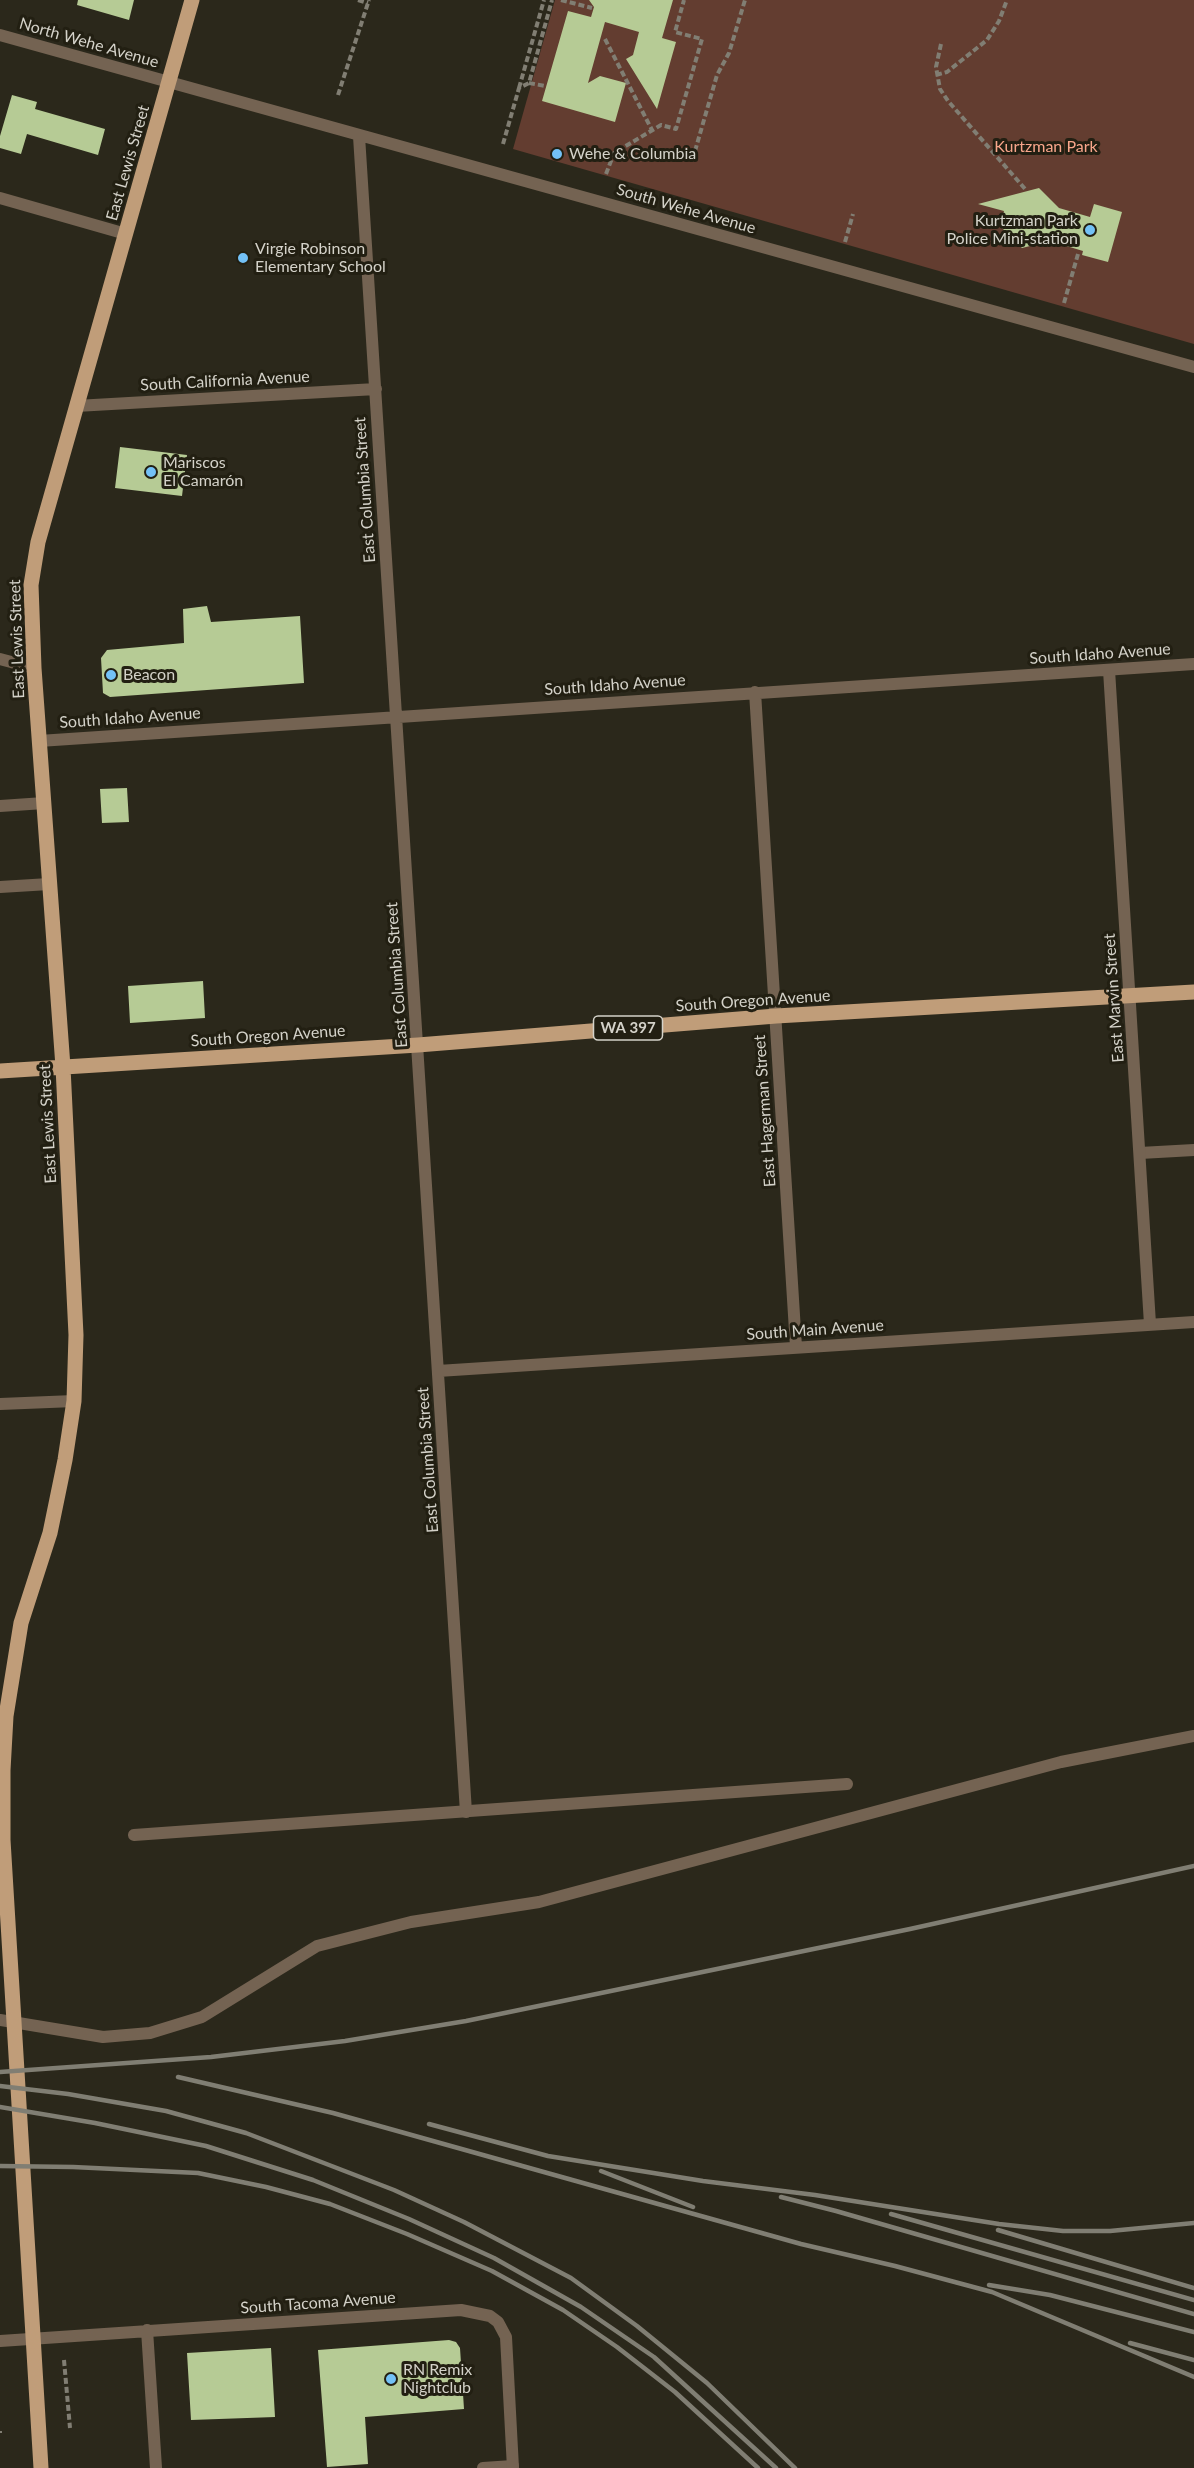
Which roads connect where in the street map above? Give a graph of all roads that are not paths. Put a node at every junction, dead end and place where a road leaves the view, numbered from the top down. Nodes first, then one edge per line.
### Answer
1 (192, 0) edge
2 (0, 34) edge
3 (169, 83) junction
4 (359, 136) junction
5 (0, 198) edge
6 (126, 234) junction
7 (1194, 367) edge
8 (376, 389) junction
9 (76, 406) junction
10 (0, 659) edge
11 (1194, 664) edge
12 (34, 668) junction
13 (1109, 670) junction
14 (755, 692) junction
15 (396, 716) junction
16 (39, 741) junction
17 (44, 803) junction
18 (0, 806) edge
19 (50, 884) junction
20 (0, 887) edge
21 (1194, 992) edge
22 (1130, 996) junction
23 (776, 1016) junction
24 (418, 1045) junction
25 (63, 1067) junction
26 (0, 1071) edge
27 (1194, 1150) edge
28 (1140, 1153) junction
29 (1194, 1322) edge
30 (1150, 1324) junction
31 (796, 1347) junction
32 (438, 1371) junction
33 (74, 1401) junction
34 (0, 1404) edge
35 (1194, 1736) edge
36 (848, 1784) dead end
37 (466, 1812) junction
38 (134, 1835) dead end
39 (0, 2020) edge
40 (147, 2330) junction
41 (0, 2341) edge
42 (513, 2467) edge
43 (41, 2468) edge
44 (156, 2468) edge
45 (483, 2468) edge

1 - 3 main road, East Lewis Street
2 - 3 street, North Wehe Avenue
3 - 4 street, South Wehe Avenue
3 - 6 main road, East Lewis Street
4 - 7 street, South Wehe Avenue
4 - 8 street, East Columbia Street
5 - 6 street
6 - 9 main road, East Lewis Street
8 - 9 street, South California Avenue
8 - 15 street, East Columbia Street
9 - 12 main road, East Lewis Street
10 - 12 street
11 - 13 street, South Idaho Avenue
12 - 16 main road, East Lewis Street
13 - 14 street, South Idaho Avenue
13 - 22 street, East Marvin Street
14 - 15 street, South Idaho Avenue
14 - 23 street, East Hagerman Street
15 - 16 street, South Idaho Avenue
15 - 24 street, East Columbia Street
16 - 17 main road, East Lewis Street
17 - 18 street
17 - 19 main road, East Lewis Street
19 - 20 street
19 - 25 main road, East Lewis Street
21 - 22 main road, South Oregon Avenue / WA 397
22 - 23 main road, South Oregon Avenue / WA 397
22 - 28 street, East Marvin Street
23 - 24 main road, South Oregon Avenue / WA 397
23 - 31 street, East Hagerman Street
24 - 25 main road, South Oregon Avenue / WA 397
24 - 32 street, East Columbia Street
25 - 26 main road, WA 397
25 - 33 main road, East Lewis Street
27 - 28 street
28 - 30 street, East Marvin Street
29 - 30 street, South Main Avenue
30 - 31 street, South Main Avenue
31 - 32 street, South Main Avenue
32 - 37 street, East Columbia Street
33 - 34 street
33 - 43 main road, East Lewis Street
35 - 39 street
36 - 37 street
37 - 38 street
40 - 41 street, South Tacoma Avenue
40 - 42 street, South Tacoma Avenue
40 - 44 street
42 - 45 street

